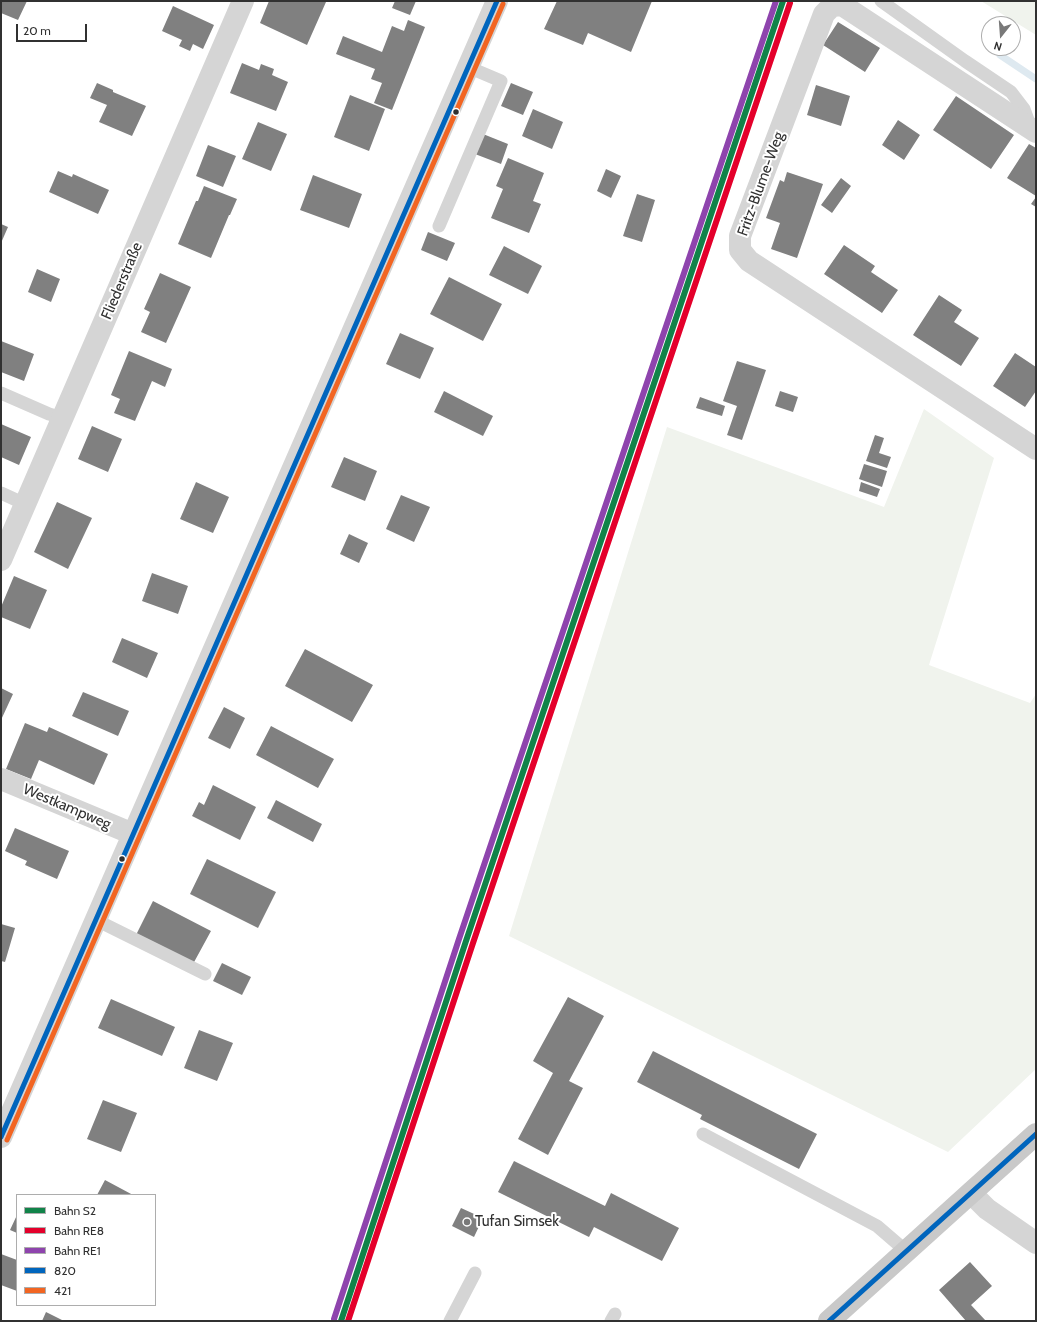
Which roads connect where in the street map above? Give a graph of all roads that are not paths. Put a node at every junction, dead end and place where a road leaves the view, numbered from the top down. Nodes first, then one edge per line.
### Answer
1 (243, 1) edge
2 (497, 1) edge
3 (881, 1) edge
4 (468, 67) junction
5 (1033, 130) edge
6 (439, 226) dead end
7 (1, 394) edge
8 (63, 418) junction
9 (1036, 449) edge
10 (1, 493) edge
11 (25, 504) junction
12 (1, 560) edge
13 (1, 779) edge
14 (132, 834) junction
15 (96, 920) junction
16 (205, 974) dead end
17 (703, 1134) dead end
18 (1036, 1134) edge
19 (1, 1137) edge
20 (971, 1193) junction
21 (1036, 1243) edge
22 (906, 1251) junction
23 (475, 1273) dead end
24 (450, 1321) edge
25 (829, 1321) edge

1 - 8 street, Fliederstraße
2 - 4 street
3 - 5 lane
4 - 6 lane
4 - 14 street
5 - 9 street, Fritz-Blume-Weg
7 - 8 lane
8 - 11 street, Fliederstraße
10 - 11 lane
11 - 12 street, Fliederstraße
13 - 14 street, Westkampweg
14 - 15 street
15 - 16 lane
15 - 19 street
17 - 22 lane
18 - 20 main road
20 - 21 street
20 - 22 main road
22 - 25 main road
23 - 24 lane

